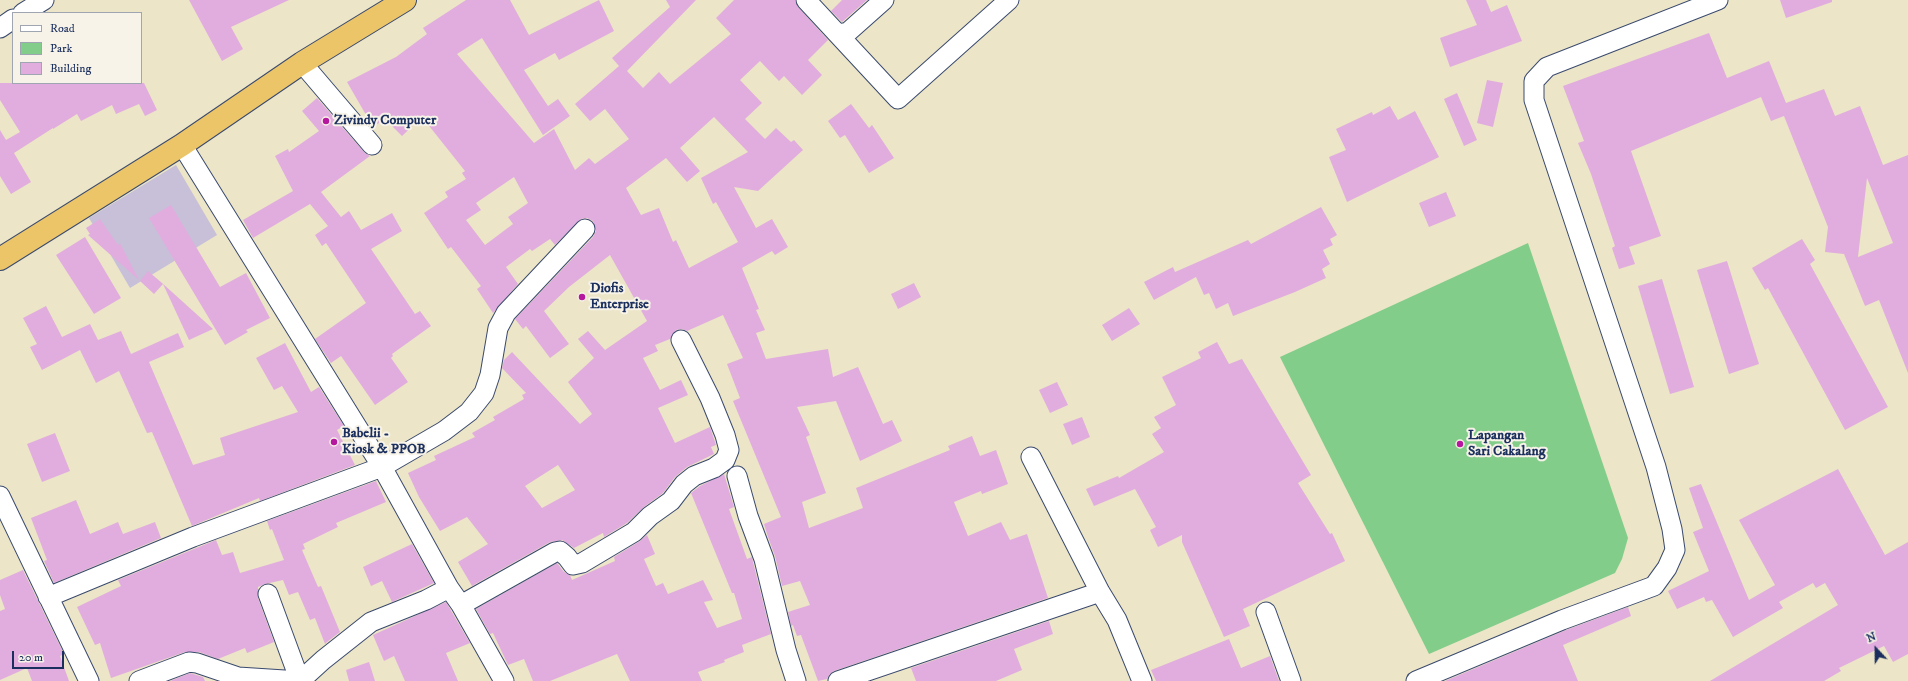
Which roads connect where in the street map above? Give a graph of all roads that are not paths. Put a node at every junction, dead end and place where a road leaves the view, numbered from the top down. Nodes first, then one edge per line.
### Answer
1 (44, 0) edge
2 (405, 0) edge
3 (806, 0) edge
4 (884, 0) edge
5 (1009, 0) edge
6 (1718, 0) edge
7 (25, 12) edge
8 (12, 20) edge
9 (0, 28) edge
10 (839, 34) junction
11 (302, 63) junction
12 (182, 145) junction
13 (372, 145) dead end
14 (585, 229) dead end
15 (0, 259) edge
16 (681, 340) dead end
17 (1030, 457) dead end
18 (382, 467) junction
19 (737, 476) dead end
20 (0, 496) edge
21 (449, 588) junction
22 (1100, 592) junction
23 (268, 594) dead end
24 (48, 598) junction
25 (461, 605) junction
26 (1266, 612) dead end
27 (89, 681) edge
28 (139, 681) edge
29 (300, 681) edge
30 (504, 681) edge
31 (796, 681) edge
32 (838, 681) edge
33 (1142, 681) edge
34 (1291, 681) edge
35 (1416, 681) edge

1 - 7 street
2 - 11 highway
3 - 10 street
4 - 10 street
5 - 10 street
6 - 35 street
8 - 9 street
11 - 12 highway
11 - 13 street
12 - 15 highway
12 - 18 street
14 - 18 street
16 - 25 street
17 - 22 street
18 - 21 street
18 - 24 street
19 - 31 street
20 - 24 street
21 - 25 street
21 - 29 street
22 - 32 street
22 - 33 street
23 - 29 street
24 - 27 street
25 - 30 street
26 - 34 street
28 - 29 street

